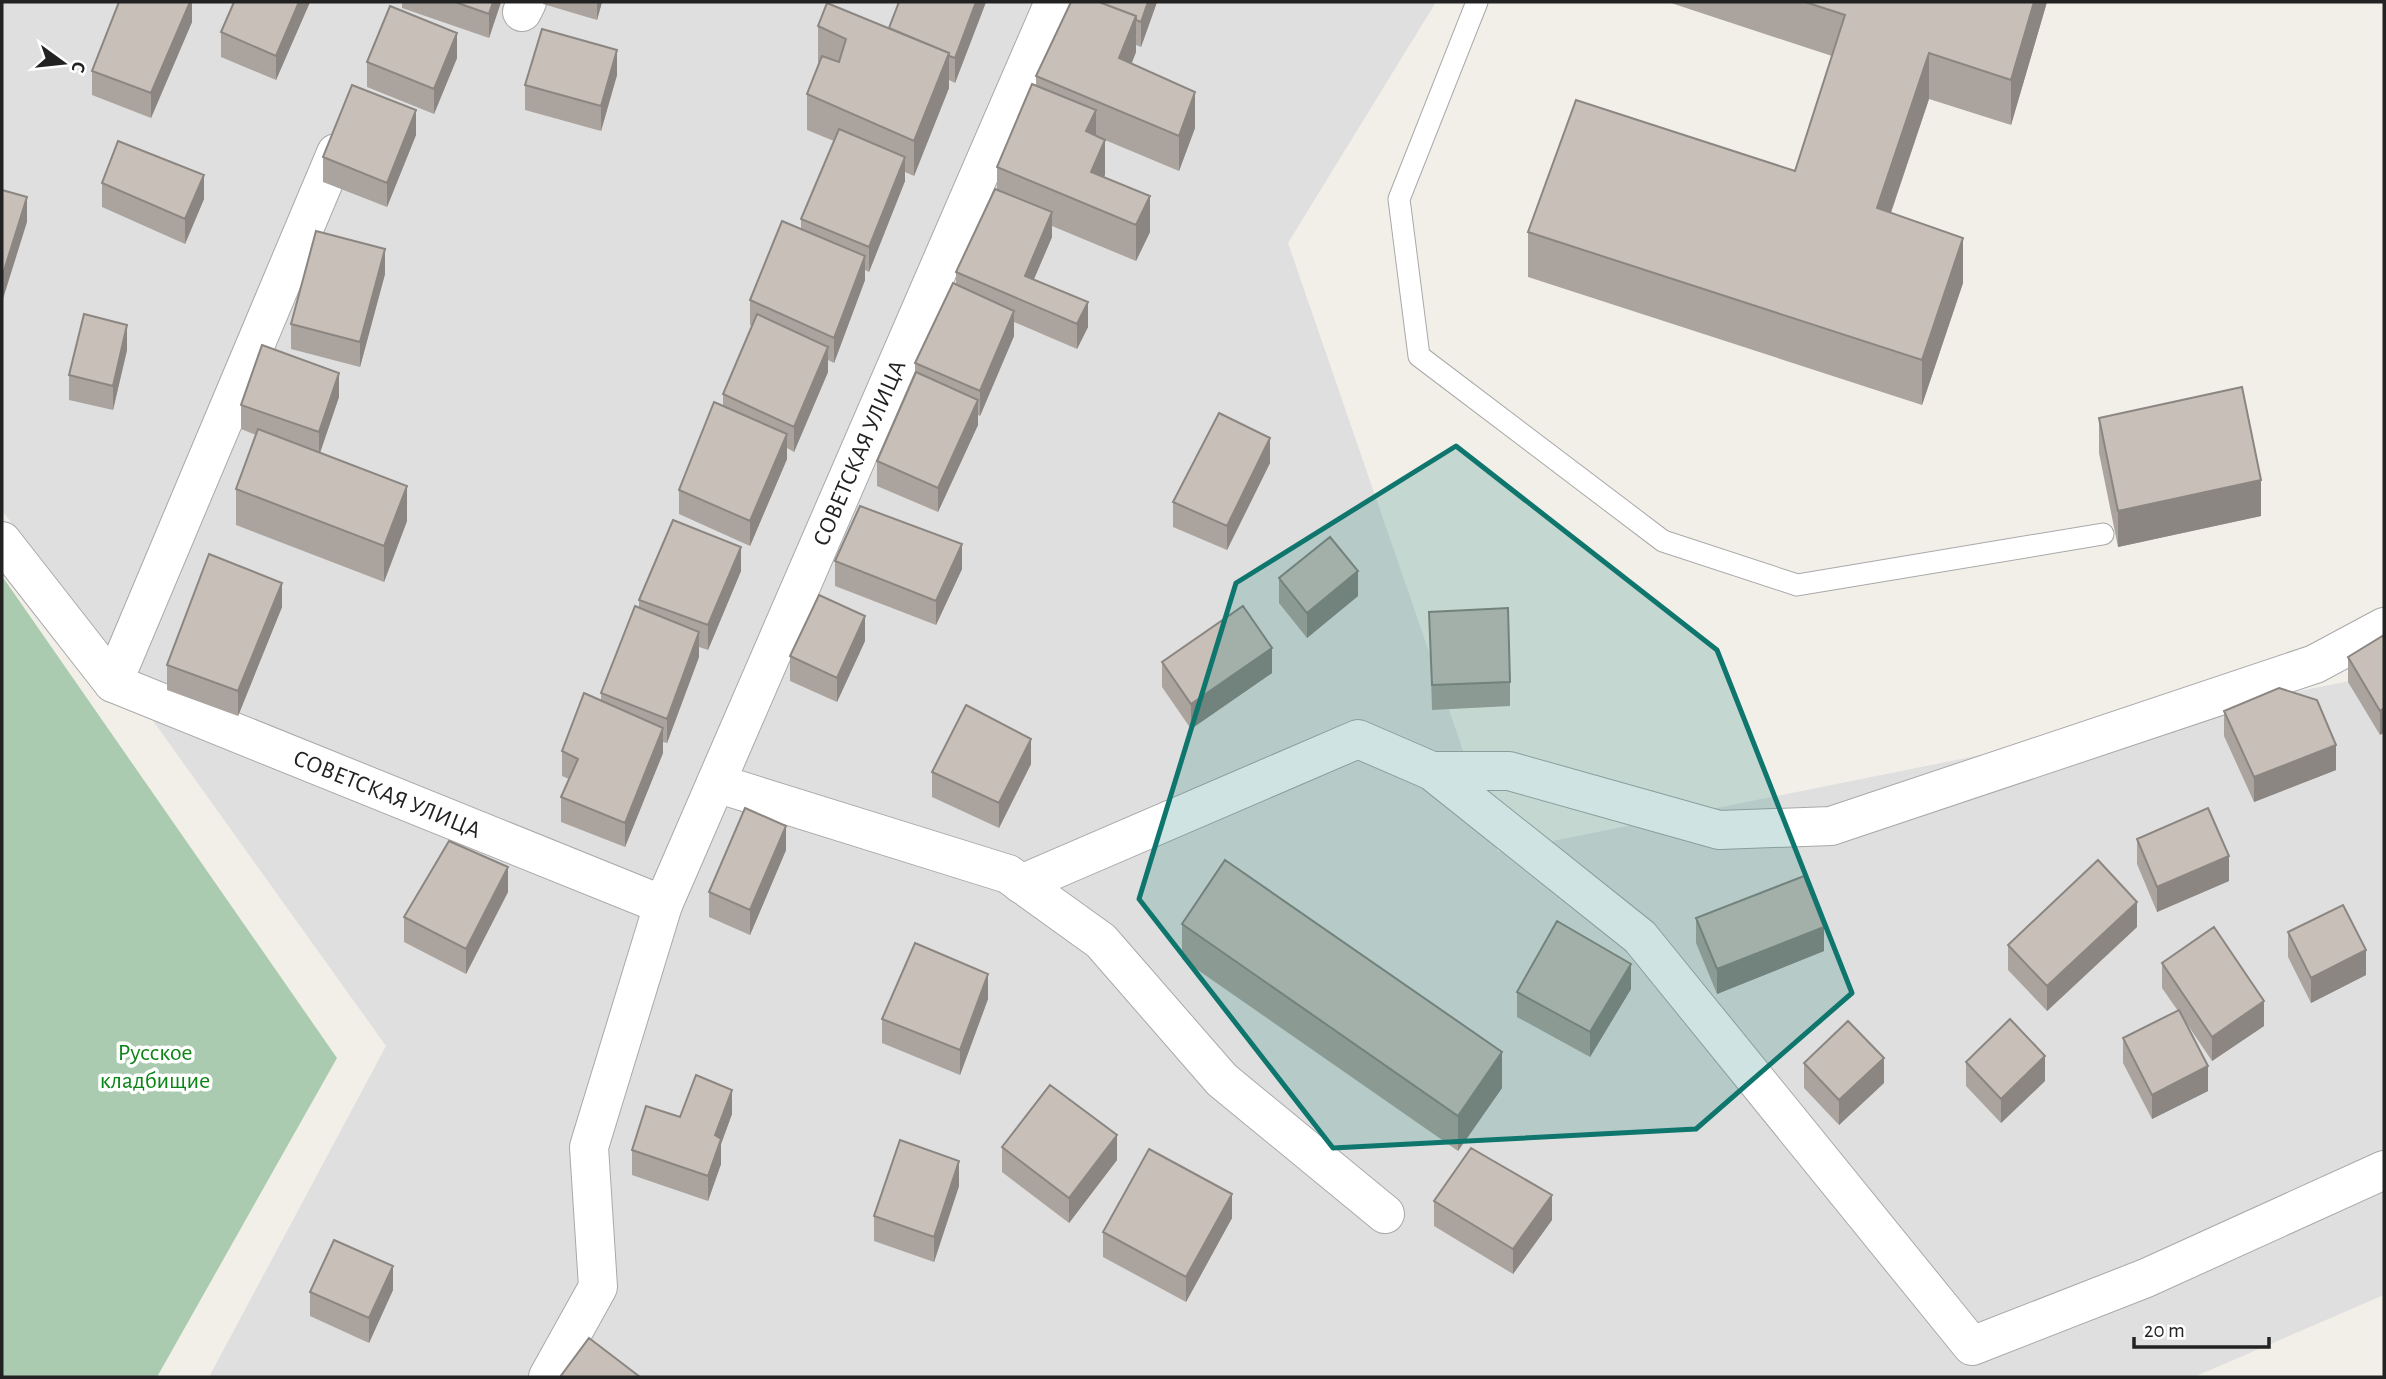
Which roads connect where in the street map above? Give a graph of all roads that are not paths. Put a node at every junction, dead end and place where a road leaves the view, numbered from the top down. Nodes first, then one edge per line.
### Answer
1 (1054, 2) edge
2 (1477, 2) edge
3 (336, 153) edge
4 (2103, 534) dead end
5 (2, 541) edge
6 (2384, 627) edge
7 (113, 683) junction
8 (1432, 771) junction
9 (716, 783) junction
10 (1021, 884) junction
11 (663, 905) junction
12 (2384, 1170) edge
13 (1385, 1214) dead end
14 (548, 1377) edge

1 - 9 street, СОВЕТСКАЯ УЛИЦА
2 - 4 lane
3 - 7 street
5 - 7 street
6 - 8 street
7 - 11 street, СОВЕТСКАЯ УЛИЦА
8 - 10 street
8 - 12 street
9 - 10 street
9 - 11 street, СОВЕТСКАЯ УЛИЦА
10 - 13 street
11 - 14 street, СОВЕТСКАЯ УЛИЦА

